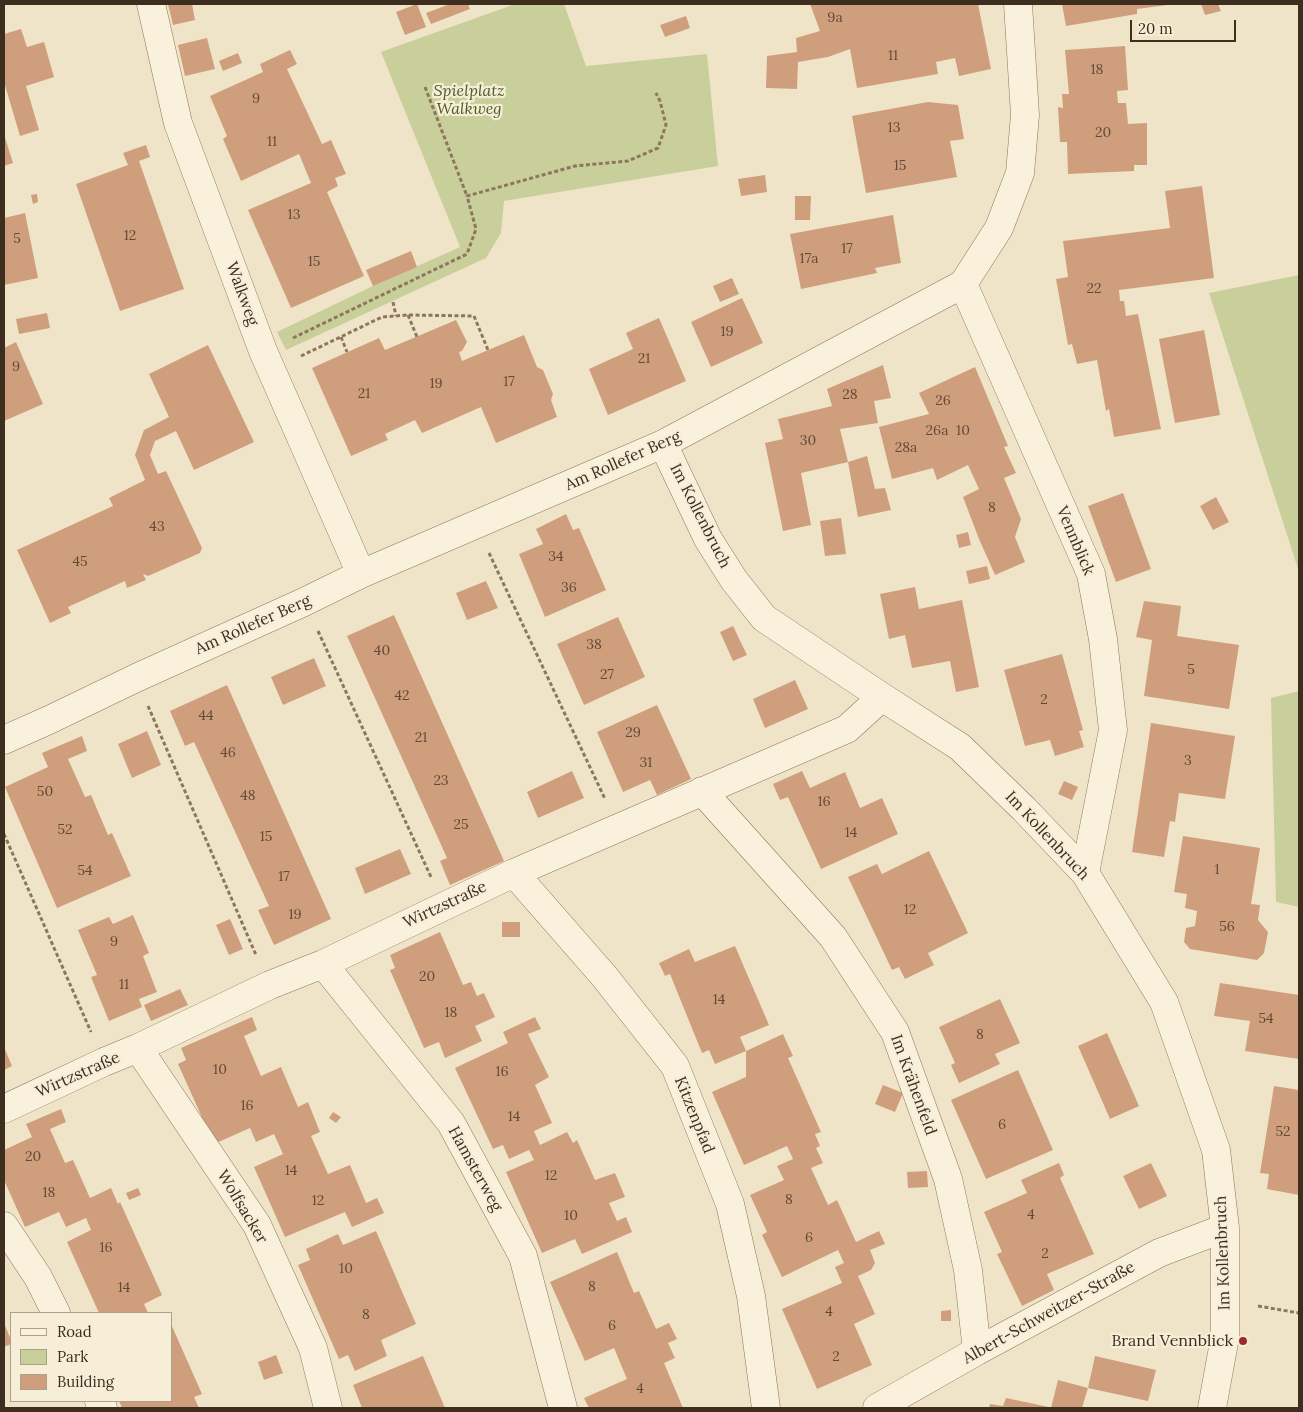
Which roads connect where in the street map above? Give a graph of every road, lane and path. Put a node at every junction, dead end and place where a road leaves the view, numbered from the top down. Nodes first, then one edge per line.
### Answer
1 (151, 4) edge
2 (1018, 4) edge
3 (425, 87) dead end
4 (656, 93) dead end
5 (467, 196) junction
6 (964, 284) junction
7 (393, 302) dead end
8 (408, 315) junction
9 (396, 316) junction
10 (417, 336) dead end
11 (341, 337) junction
12 (488, 350) dead end
13 (346, 352) dead end
14 (267, 361) junction
15 (663, 444) junction
16 (476, 526) junction
17 (361, 574) junction
18 (304, 602) junction
19 (136, 678) junction
20 (882, 697) junction
21 (4, 740) edge
22 (702, 791) junction
23 (619, 829) junction
24 (4, 834) edge
25 (514, 873) junction
26 (1085, 873) junction
27 (444, 905) junction
28 (323, 964) junction
29 (270, 986) junction
30 (138, 1048) junction
31 (104, 1062) junction
32 (4, 1109) edge
33 (4, 1226) edge
34 (1226, 1228) junction
35 (1225, 1301) junction
36 (56, 1312) edge
37 (1299, 1313) edge
38 (977, 1351) junction
39 (328, 1408) edge
40 (563, 1408) edge
41 (766, 1408) edge
42 (877, 1408) edge
43 (1212, 1408) edge

1 - 14 street, Walkweg
2 - 6 street
3 - 5 path
4 - 5 path
5 - 14 path
6 - 15 street, Am Rollefer Berg
6 - 26 street, Vennblick
7 - 9 path
8 - 9 path
8 - 10 path
8 - 12 path
9 - 11 path
11 - 13 path
11 - 14 path
14 - 17 street, Walkweg
15 - 16 street, Am Rollefer Berg
15 - 20 street, Im Kollenbruch
16 - 17 street, Am Rollefer Berg
16 - 23 path
17 - 18 street, Am Rollefer Berg
18 - 19 street, Am Rollefer Berg
18 - 27 path
19 - 21 street, Am Rollefer Berg
19 - 29 path
20 - 22 street, Wirtzstraße
20 - 26 street, Im Kollenbruch
22 - 23 street, Wirtzstraße
22 - 38 street, Im Krähenfeld
23 - 25 street, Wirtzstraße
24 - 31 path
25 - 27 street, Wirtzstraße
25 - 41 street, Kitzenpfad
26 - 34 street, Im Kollenbruch
27 - 28 street, Wirtzstraße
28 - 29 street, Wirtzstraße
28 - 40 street, Hamsterweg
29 - 30 street, Wirtzstraße
30 - 31 street, Wirtzstraße
30 - 39 street, Wolfsacker
31 - 32 street, Wirtzstraße
33 - 36 street
34 - 35 street, Im Kollenbruch
34 - 38 street, Albert-Schweitzer-Straße
35 - 37 path
35 - 43 street, Im Kollenbruch
38 - 42 street, Albert-Schweitzer-Straße

